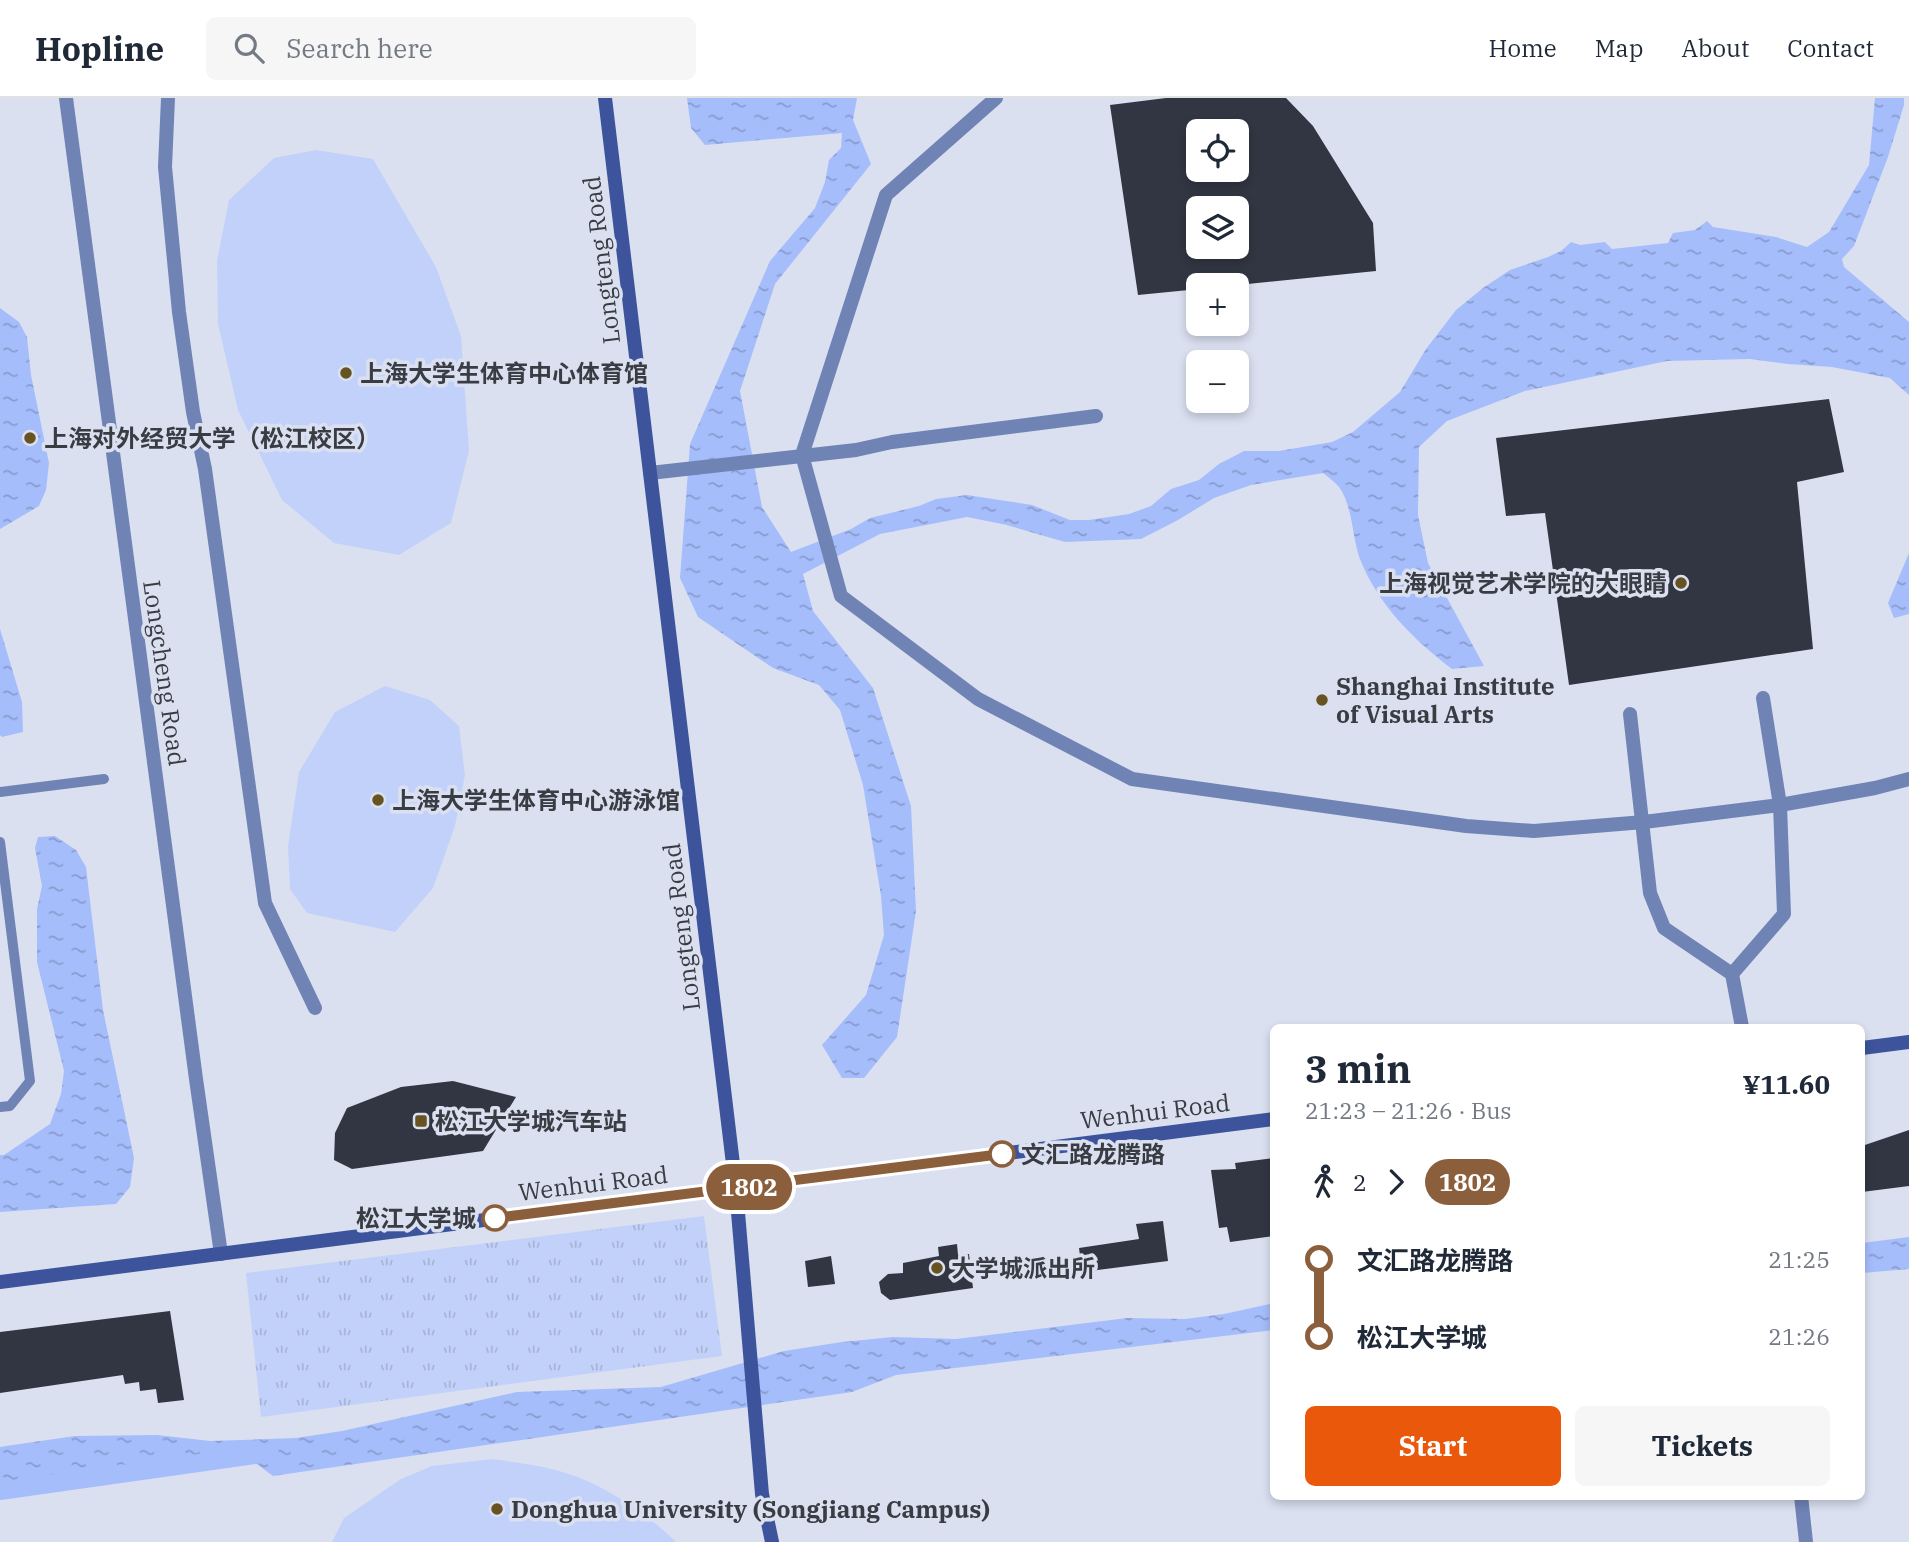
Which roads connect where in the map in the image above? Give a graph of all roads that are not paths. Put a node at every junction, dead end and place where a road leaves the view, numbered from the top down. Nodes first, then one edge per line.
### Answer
1 (66, 98) edge
2 (168, 98) edge
3 (605, 98) edge
4 (996, 98) edge
5 (1096, 416) dead end
6 (802, 455) junction
7 (650, 473) junction
8 (1763, 698) dead end
9 (1630, 714) dead end
10 (104, 779) dead end
11 (1909, 779) edge
12 (0, 792) edge
13 (1780, 805) junction
14 (1644, 822) junction
15 (0, 842) edge
16 (1732, 974) junction
17 (315, 1008) dead end
18 (1741, 1024) edge
19 (1909, 1042) edge
20 (1865, 1048) edge
21 (0, 1107) edge
22 (1270, 1120) edge
23 (736, 1189) junction
24 (221, 1254) junction
25 (0, 1282) edge
26 (1801, 1500) edge
27 (772, 1542) edge
28 (1806, 1542) edge

1 - 24 street, Longcheng Road
2 - 17 street
3 - 7 main road, Longteng Road
4 - 6 street
5 - 6 street
6 - 7 street
6 - 14 street
7 - 23 main road, Longteng Road
8 - 13 street
9 - 14 street
10 - 12 street
11 - 13 street
13 - 14 street
13 - 16 street
14 - 16 street
15 - 21 street
16 - 18 street
19 - 20 main road
22 - 23 main road, Wenhui Road
23 - 24 main road, Wenhui Road
23 - 27 main road, Longteng Road
24 - 25 main road, Wenhui Road
26 - 28 street

